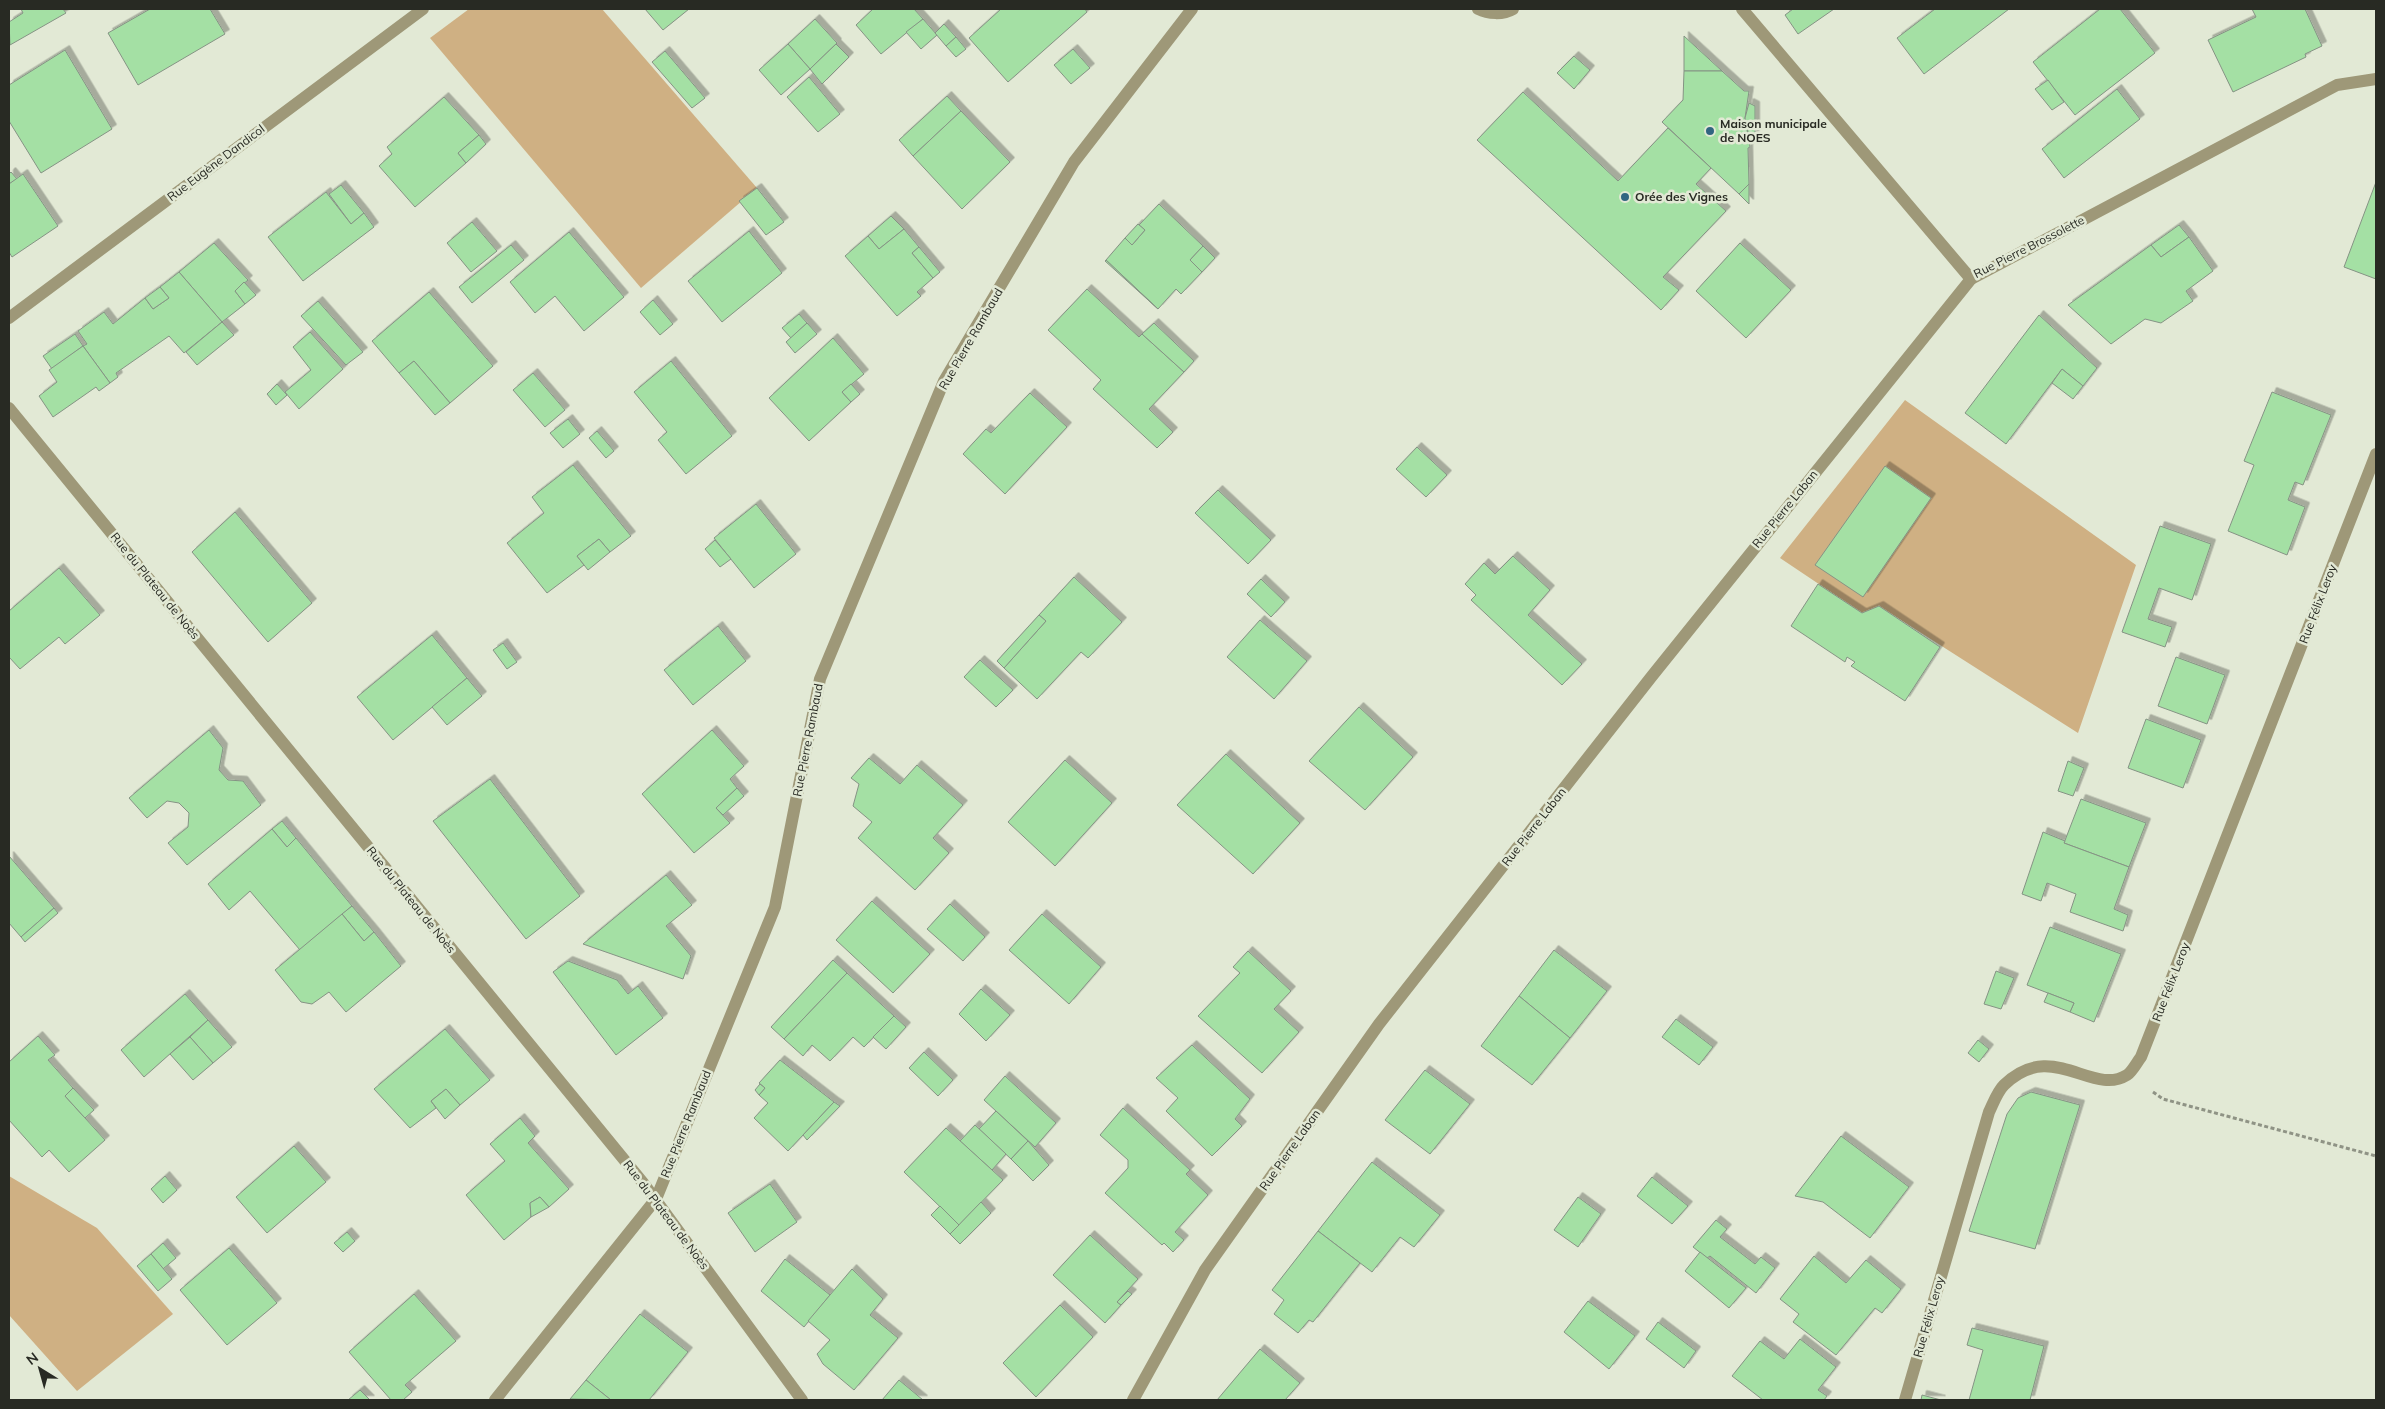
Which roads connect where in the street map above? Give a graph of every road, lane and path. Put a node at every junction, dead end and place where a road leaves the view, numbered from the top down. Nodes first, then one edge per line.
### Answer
1 (423, 9) edge
2 (1192, 9) edge
3 (1478, 9) edge
4 (1514, 9) edge
5 (1742, 9) edge
6 (2376, 79) edge
7 (1971, 279) junction
8 (9, 318) edge
9 (9, 408) edge
10 (2376, 454) edge
11 (2127, 1075) junction
12 (2376, 1156) edge
13 (656, 1198) junction
14 (495, 1400) edge
15 (802, 1400) edge
16 (1133, 1400) edge
17 (1905, 1400) edge

1 - 8 street, Rue Eugène Dandicol
2 - 13 street, Rue Pierre Rambaud
3 - 4 street
5 - 7 street, Rue Pierre Brossolette
6 - 7 street, Rue Pierre Brossolette
7 - 16 street, Rue Pierre Laban
9 - 13 street, Rue du Plateau de Noès
10 - 11 street, Rue Félix Leroy
11 - 12 path
11 - 17 street, Rue Félix Leroy
13 - 14 street, Rue Pierre Rambaud
13 - 15 street, Rue du Plateau de Noès

